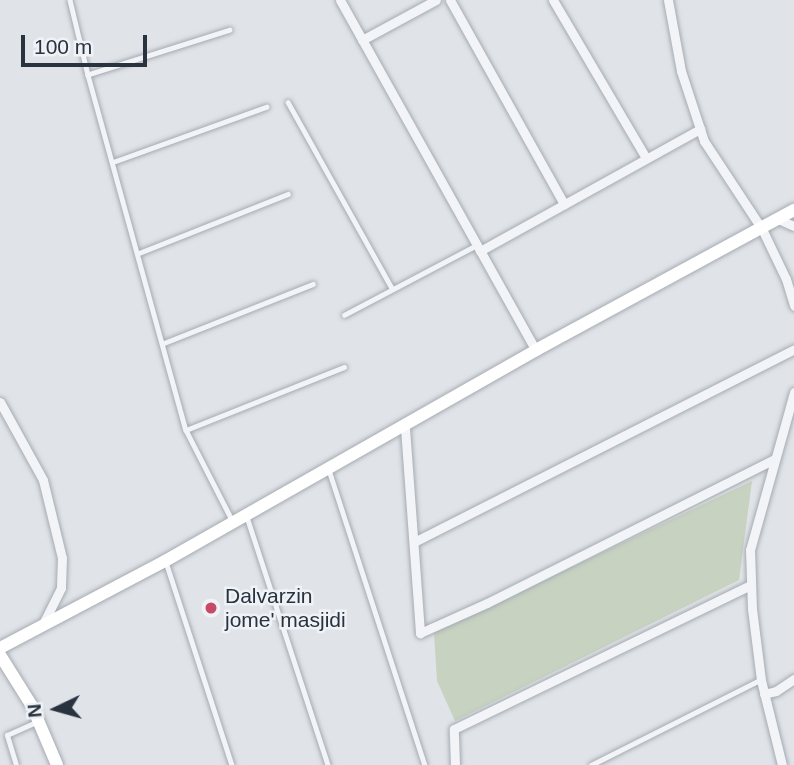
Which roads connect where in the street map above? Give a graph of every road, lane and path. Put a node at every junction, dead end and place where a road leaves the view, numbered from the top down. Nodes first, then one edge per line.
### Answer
1 (70, 0) edge
2 (340, 0) edge
3 (436, 0) edge
4 (450, 0) edge
5 (554, 0) edge
6 (668, 0) edge
7 (230, 30) dead end
8 (362, 40) junction
9 (88, 75) junction
10 (288, 102) dead end
11 (266, 107) dead end
12 (700, 129) junction
13 (646, 158) junction
14 (113, 162) junction
15 (288, 194) dead end
16 (564, 204) junction
17 (794, 210) edge
18 (778, 219) junction
19 (794, 226) edge
20 (762, 229) junction
21 (478, 248) junction
22 (139, 253) junction
23 (313, 284) dead end
24 (392, 288) junction
25 (794, 306) edge
26 (344, 315) dead end
27 (164, 343) junction
28 (794, 349) edge
29 (536, 350) junction
30 (344, 367) dead end
31 (794, 391) edge
32 (0, 402) edge
33 (405, 428) junction
34 (186, 430) junction
35 (774, 459) junction
36 (329, 470) junction
37 (247, 516) junction
38 (233, 523) junction
39 (416, 541) junction
40 (165, 561) junction
41 (751, 585) junction
42 (42, 626) junction
43 (0, 648) edge
44 (0, 655) edge
45 (761, 680) junction
46 (794, 680) edge
47 (764, 694) junction
48 (38, 721) junction
49 (16, 765) edge
50 (57, 765) edge
51 (232, 765) edge
52 (328, 765) edge
53 (425, 765) edge
54 (454, 765) edge
55 (592, 765) edge
56 (782, 765) edge

1 - 9 lane
2 - 8 street
3 - 8 street
4 - 16 street
5 - 13 street
6 - 12 street
7 - 9 lane
8 - 21 street
9 - 14 lane
10 - 24 lane
11 - 14 lane
12 - 13 street
12 - 20 street
13 - 16 street
14 - 22 lane
15 - 22 lane
16 - 21 street
17 - 18 street
18 - 19 street
18 - 20 street
20 - 25 street
20 - 29 street
21 - 24 lane
21 - 29 street
22 - 27 lane
23 - 27 lane
24 - 26 lane
27 - 34 lane
28 - 39 street
29 - 33 street
30 - 34 lane
31 - 35 street
32 - 42 street
33 - 36 street
33 - 39 street
34 - 38 lane
35 - 39 street
35 - 41 street
36 - 37 street
36 - 53 lane
37 - 38 street
37 - 52 lane
38 - 40 street
40 - 42 street
40 - 51 lane
41 - 45 street
41 - 54 street
42 - 43 street
44 - 48 street
45 - 47 street
45 - 55 lane
46 - 47 street
47 - 56 street
48 - 49 lane
48 - 50 street

